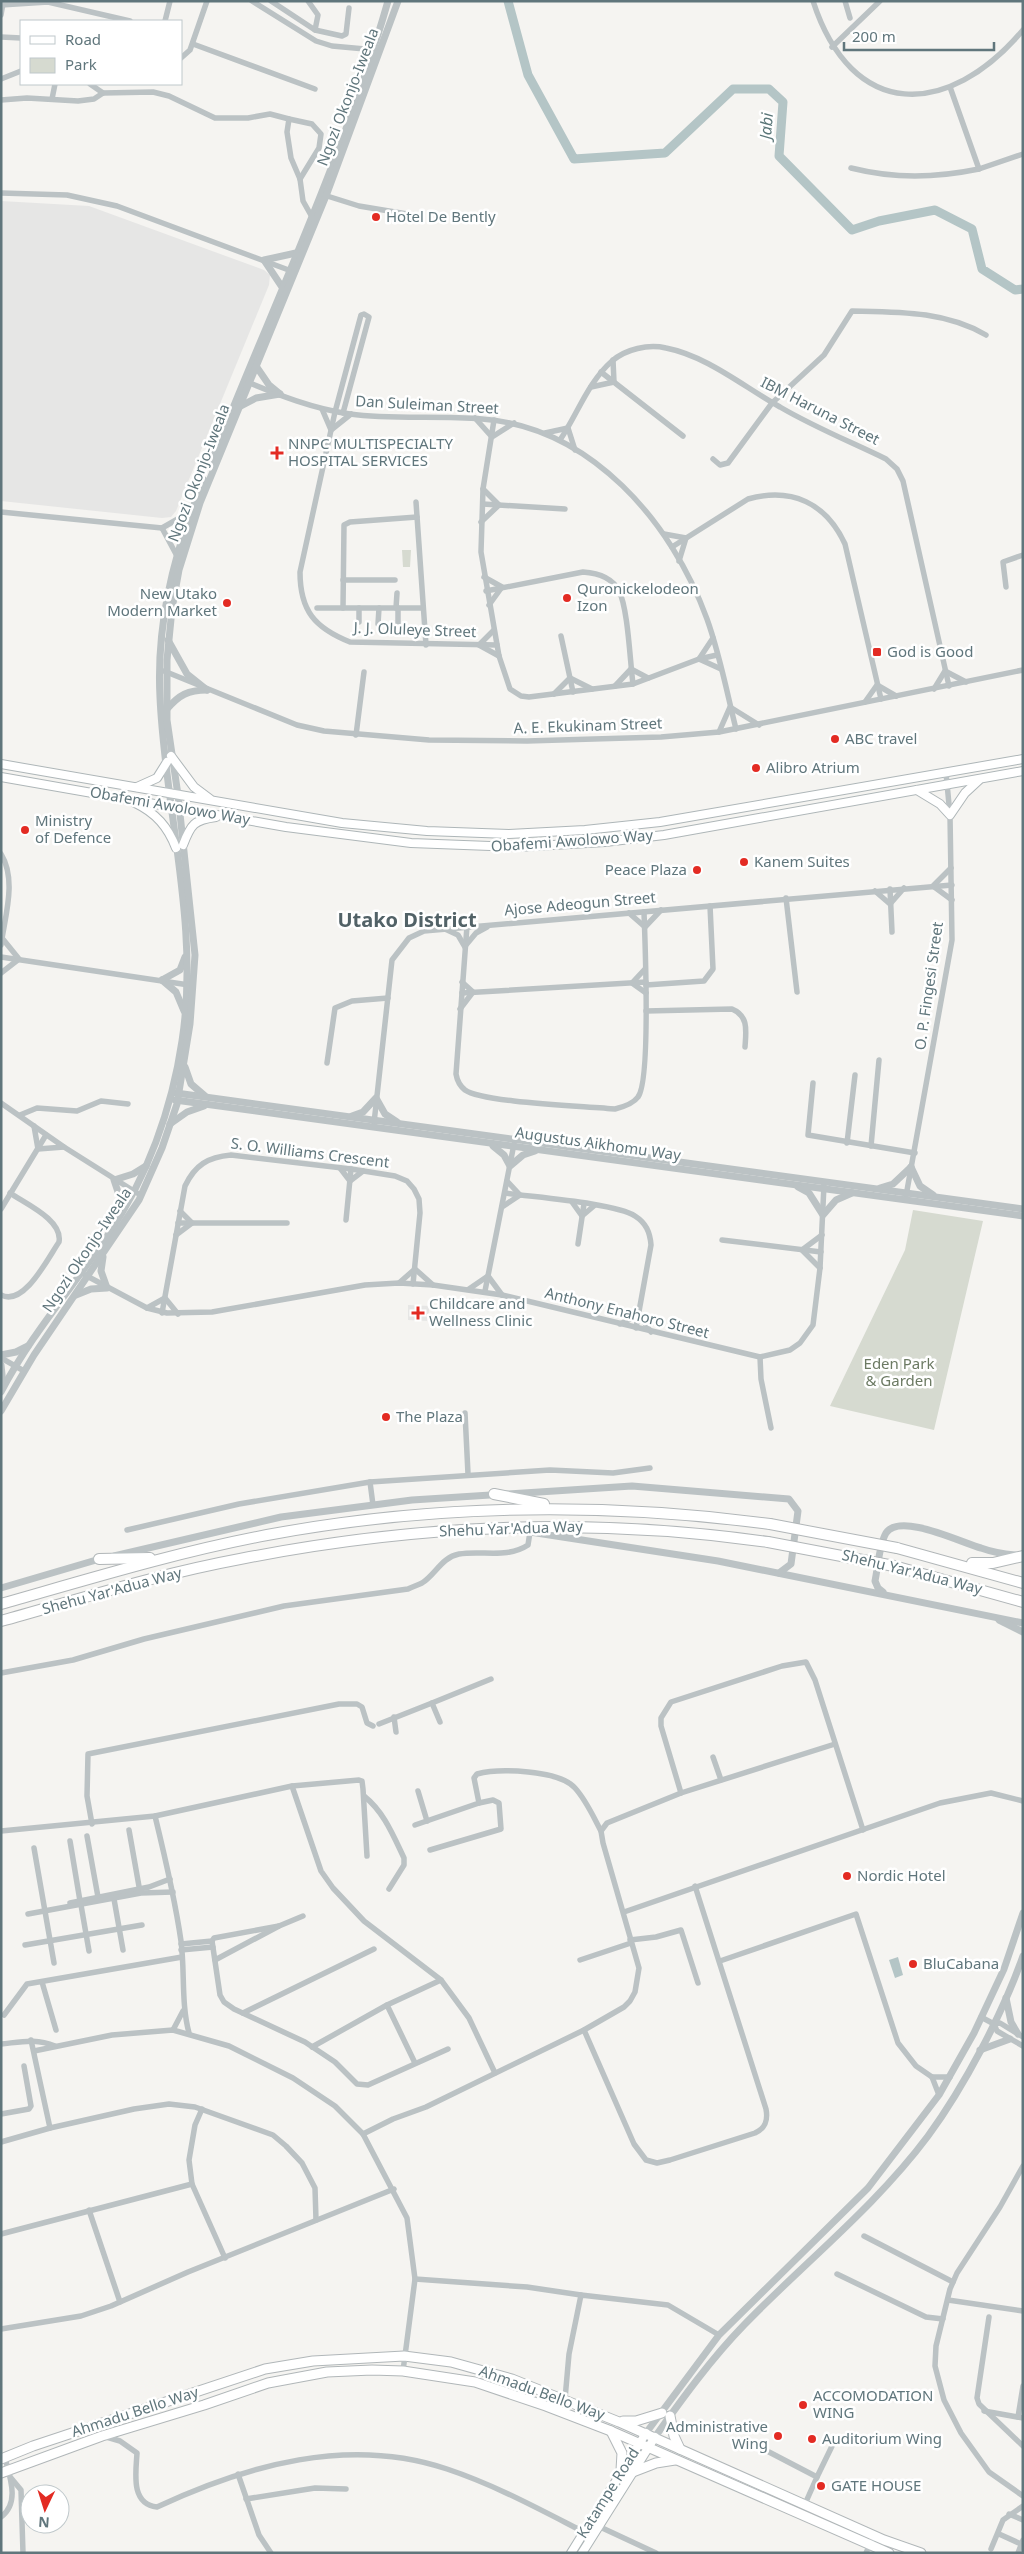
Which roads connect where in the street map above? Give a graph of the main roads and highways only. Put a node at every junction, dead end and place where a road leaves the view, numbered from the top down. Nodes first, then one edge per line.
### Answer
1 (1023, 759) edge
2 (1, 764) edge
3 (1023, 771) edge
4 (1, 777) edge
5 (980, 779) junction
6 (134, 787) junction
7 (917, 790) junction
8 (126, 798) junction
9 (214, 801) junction
10 (224, 816) junction
11 (494, 1494) road end
12 (572, 1508) junction
13 (484, 1527) junction
14 (530, 1532) road end
15 (181, 1555) junction
16 (925, 1555) junction
17 (1023, 1555) edge
18 (99, 1559) road end
19 (1023, 1583) edge
20 (1023, 1602) edge
21 (1, 1604) edge
22 (1, 1621) edge
23 (619, 2422) junction
24 (611, 2431) junction
25 (646, 2433) junction
26 (655, 2438) junction
27 (639, 2444) junction
28 (648, 2448) junction
29 (680, 2449) junction
30 (3, 2458) edge
31 (675, 2460) junction
32 (626, 2472) junction
33 (7, 2474) edge
34 (868, 2549) edge
35 (883, 2552) edge
36 (570, 2553) edge
37 (582, 2553) edge
38 (922, 2553) edge

1 - 9 main road, Obafemi Awolowo Way
2 - 6 main road, Obafemi Awolowo Way
3 - 5 main road, Obafemi Awolowo Way
4 - 8 main road, Obafemi Awolowo Way
5 - 7 main road, Obafemi Awolowo Way
5 - 7 main road
6 - 9 main road, Obafemi Awolowo Way
6 - 9 main road
7 - 10 main road, Obafemi Awolowo Way
8 - 10 main road, Obafemi Awolowo Way
8 - 10 main road
11 - 12 highway
12 - 15 highway, Shehu Yar'Adua Way
12 - 16 highway, Shehu Yar'Adua Way, bridge
13 - 14 highway
13 - 20 highway, Shehu Yar'Adua Way, bridge
13 - 22 highway, Shehu Yar'Adua Way
15 - 18 highway
15 - 21 highway, Shehu Yar'Adua Way
16 - 17 highway
16 - 19 highway, Shehu Yar'Adua Way
23 - 25 main road, Ahmadu Bello Way
23 - 29 main road
23 - 30 main road, Ahmadu Bello Way
24 - 27 main road, Ahmadu Bello Way
24 - 32 main road
24 - 33 main road, Ahmadu Bello Way
25 - 26 main road, Ahmadu Bello Way
25 - 27 main road, Katampe Road
26 - 28 main road, Katampe Road
26 - 29 main road, Ahmadu Bello Way
27 - 28 main road, Ahmadu Bello Way
27 - 32 main road, Katampe Road
28 - 31 main road, Ahmadu Bello Way
28 - 32 main road, Katampe Road
29 - 38 main road, Ahmadu Bello Way
31 - 32 main road
31 - 34 main road, Ahmadu Bello Way
32 - 36 main road, Katampe Road
32 - 37 main road, Katampe Road
34 - 35 main road, Ahmadu Bello Way

